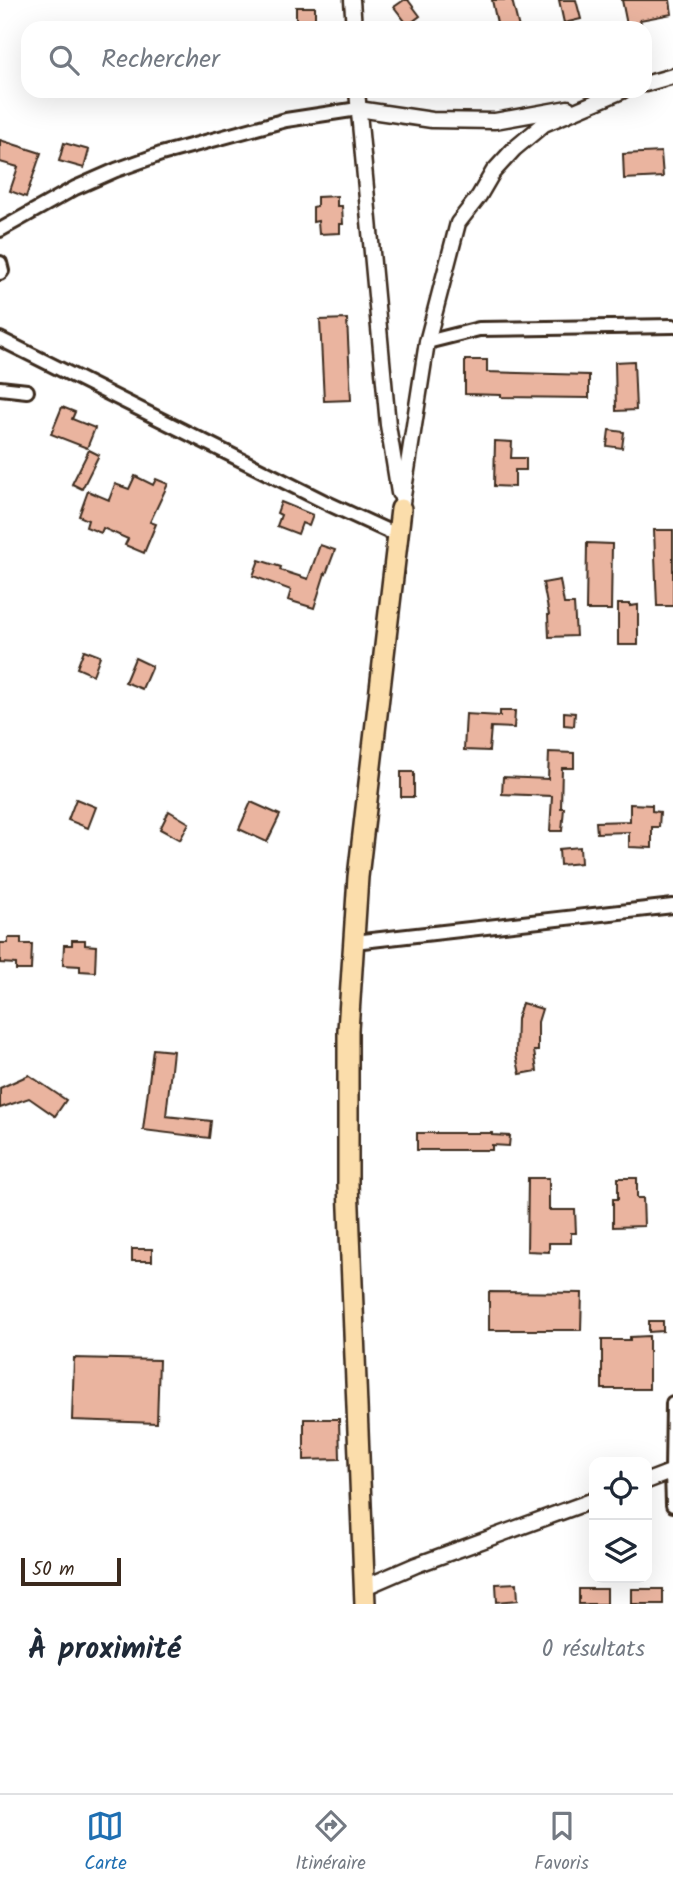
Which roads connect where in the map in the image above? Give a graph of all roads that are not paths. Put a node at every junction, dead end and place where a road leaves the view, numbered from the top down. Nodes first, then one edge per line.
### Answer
1 (352, 0) edge
2 (354, 21) edge
3 (673, 76) edge
4 (652, 82) edge
5 (357, 98) edge
6 (605, 98) edge
7 (590, 104) junction
8 (358, 109) junction
9 (0, 230) edge
10 (0, 263) edge
11 (0, 273) edge
12 (673, 327) edge
13 (0, 339) edge
14 (427, 342) junction
15 (0, 388) edge
16 (27, 391) dead end
17 (401, 509) junction
18 (399, 536) junction
19 (673, 906) edge
20 (354, 942) junction
21 (673, 1403) edge
22 (672, 1472) edge
23 (652, 1479) edge
24 (589, 1502) edge
25 (673, 1505) edge
26 (365, 1596) edge

1 - 2 street
3 - 4 street
5 - 8 street
6 - 7 street
7 - 8 street
7 - 14 street
8 - 9 street
8 - 17 street
10 - 11 street
12 - 14 street
13 - 18 street
14 - 17 street
15 - 16 street
17 - 18 highway
18 - 20 highway
19 - 20 street
20 - 26 highway
21 - 22 street
22 - 23 street
22 - 25 street
24 - 26 street

